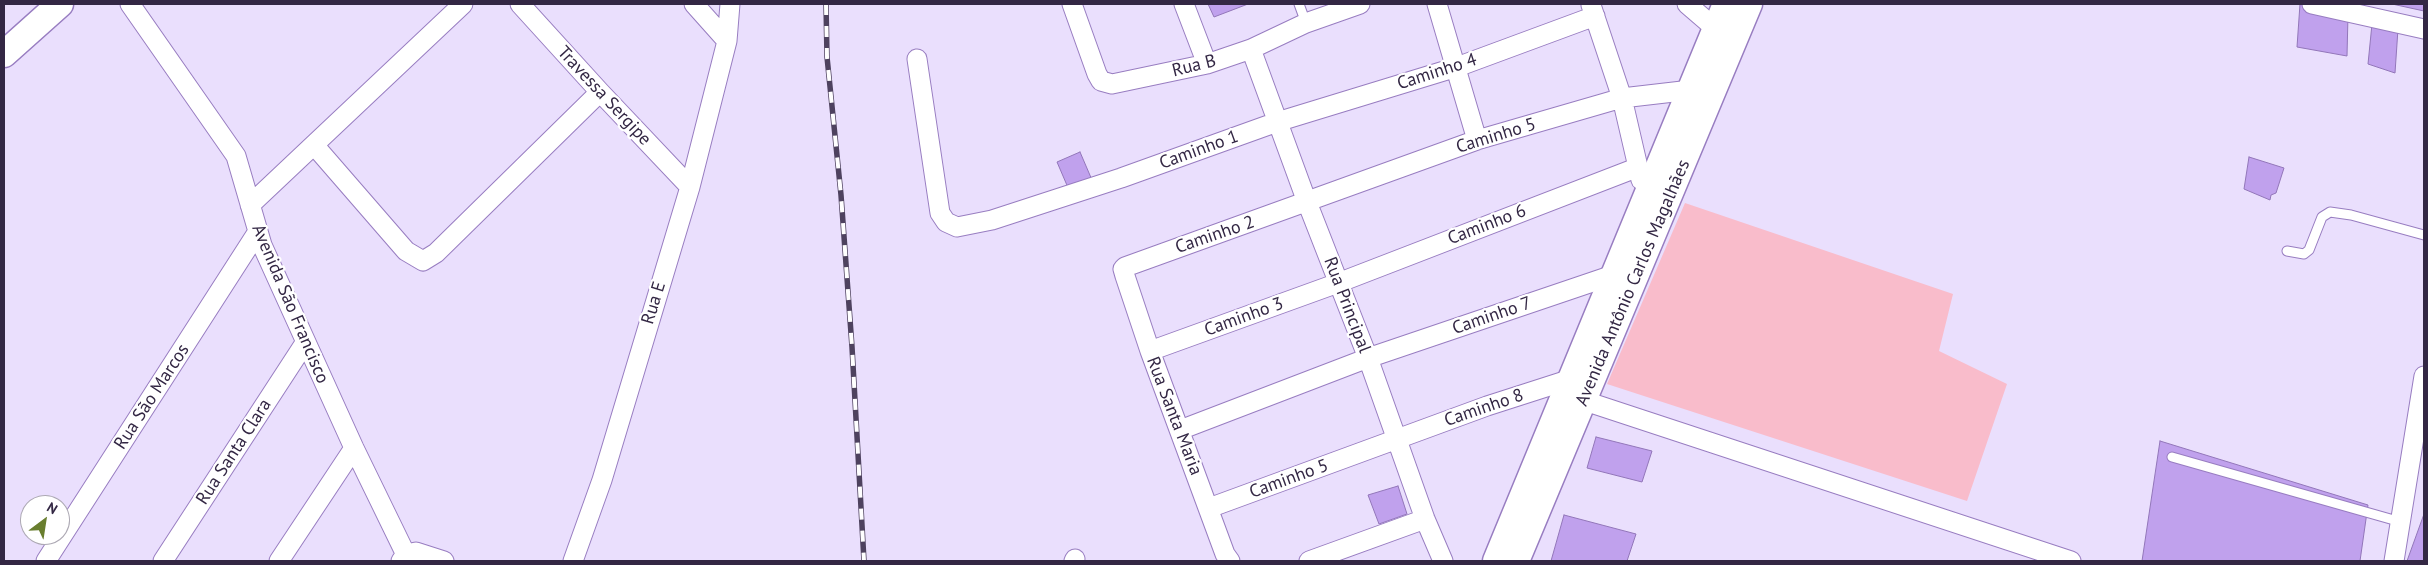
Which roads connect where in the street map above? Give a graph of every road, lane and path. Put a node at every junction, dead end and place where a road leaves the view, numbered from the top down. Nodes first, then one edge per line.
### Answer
1 (60, 4) edge
2 (130, 4) edge
3 (463, 4) edge
4 (520, 4) edge
5 (694, 4) edge
6 (730, 4) edge
7 (1072, 4) edge
8 (1184, 4) edge
9 (1299, 4) edge
10 (1360, 4) edge
11 (1437, 4) edge
12 (1687, 4) edge
13 (1726, 4) edge
14 (1749, 4) edge
15 (2312, 4) edge
16 (1593, 10) edge
17 (1306, 23) junction
18 (1716, 29) junction
19 (2424, 29) edge
20 (727, 41) junction
21 (1251, 49) junction
22 (4, 54) edge
23 (917, 59) dead end
24 (1206, 64) junction
25 (1457, 67) junction
26 (1691, 90) junction
27 (600, 92) junction
28 (1622, 98) junction
29 (1277, 122) junction
30 (1477, 140) junction
31 (314, 145) junction
32 (1636, 168) junction
33 (690, 188) junction
34 (1647, 198) junction
35 (1307, 202) junction
36 (250, 205) junction
37 (257, 232) junction
38 (2424, 235) edge
39 (2287, 251) dead end
40 (1123, 269) joint
41 (1616, 274) junction
42 (1338, 282) junction
43 (306, 343) junction
44 (1150, 351) junction
45 (1368, 358) junction
46 (2424, 376) edge
47 (1574, 391) junction
48 (2422, 408) edge
49 (1180, 430) junction
50 (1398, 439) junction
51 (354, 448) junction
52 (2172, 457) dead end
53 (1209, 508) junction
54 (1425, 519) junction
55 (2400, 522) junction
56 (405, 559) edge
57 (2061, 560) edge
58 (46, 561) edge
59 (163, 561) edge
60 (279, 561) edge
61 (444, 561) edge
62 (573, 561) edge
63 (1230, 561) edge
64 (1309, 561) edge
65 (1443, 561) edge
66 (1496, 561) edge
67 (1516, 561) edge
68 (2394, 561) edge

1 - 22 main road
2 - 36 street, Avenida São Francisco
3 - 31 street
4 - 27 street, Travessa Sergipe
5 - 20 street
6 - 20 street, Rua E
7 - 24 street, Rua B
8 - 24 street
9 - 17 lane
10 - 17 street, Rua B
11 - 25 street
12 - 18 street
13 - 18 main road, Avenida Antônio Carlos Magalhães
14 - 47 main road, Avenida Antônio Carlos Magalhães
15 - 19 street
16 - 25 street, Caminho 4
16 - 28 street
17 - 21 street, Rua B
18 - 26 main road, Avenida Antônio Carlos Magalhães
20 - 33 street, Rua E
21 - 24 street, Rua B
21 - 29 street, Rua Principal
23 - 29 street, Caminho 1
25 - 29 street, Caminho 4
25 - 30 street
26 - 28 street, Caminho 5
26 - 34 main road, Avenida Antônio Carlos Magalhães
27 - 31 street
27 - 33 street, Travessa Sergipe
28 - 30 street, Caminho 5
28 - 32 street
29 - 35 street, Rua Principal
30 - 35 street, Caminho 5
31 - 36 street
32 - 34 street
32 - 42 street, Caminho 6
33 - 62 street, Rua E
34 - 41 main road, Avenida Antônio Carlos Magalhães
35 - 40 street, Caminho 2
35 - 42 street, Rua Principal
36 - 37 street, Avenida São Francisco
37 - 43 street, Avenida São Francisco
37 - 58 street, Rua São Marcos
38 - 39 lane
40 - 44 street, Rua Santa Maria
41 - 45 street, Caminho 7
41 - 47 main road, Avenida Antônio Carlos Magalhães
42 - 44 street, Caminho 3
42 - 45 street, Rua Principal
43 - 51 street, Avenida São Francisco
43 - 59 street, Rua Santa Clara
44 - 49 street, Rua Santa Maria
45 - 49 street
45 - 50 street, Rua Principal
46 - 48 street
47 - 50 street, Caminho 8
47 - 57 street
47 - 66 main road, Avenida Antônio Carlos Magalhães
47 - 67 main road, Avenida Antônio Carlos Magalhães
48 - 55 street
49 - 53 street, Rua Santa Maria
50 - 53 street, Caminho 5
50 - 54 street, Rua Principal
51 - 56 street, Avenida São Francisco
51 - 60 street
52 - 55 lane
53 - 63 street, Rua Santa Maria
54 - 64 street
54 - 65 street, Rua Principal
55 - 68 street
56 - 61 street

